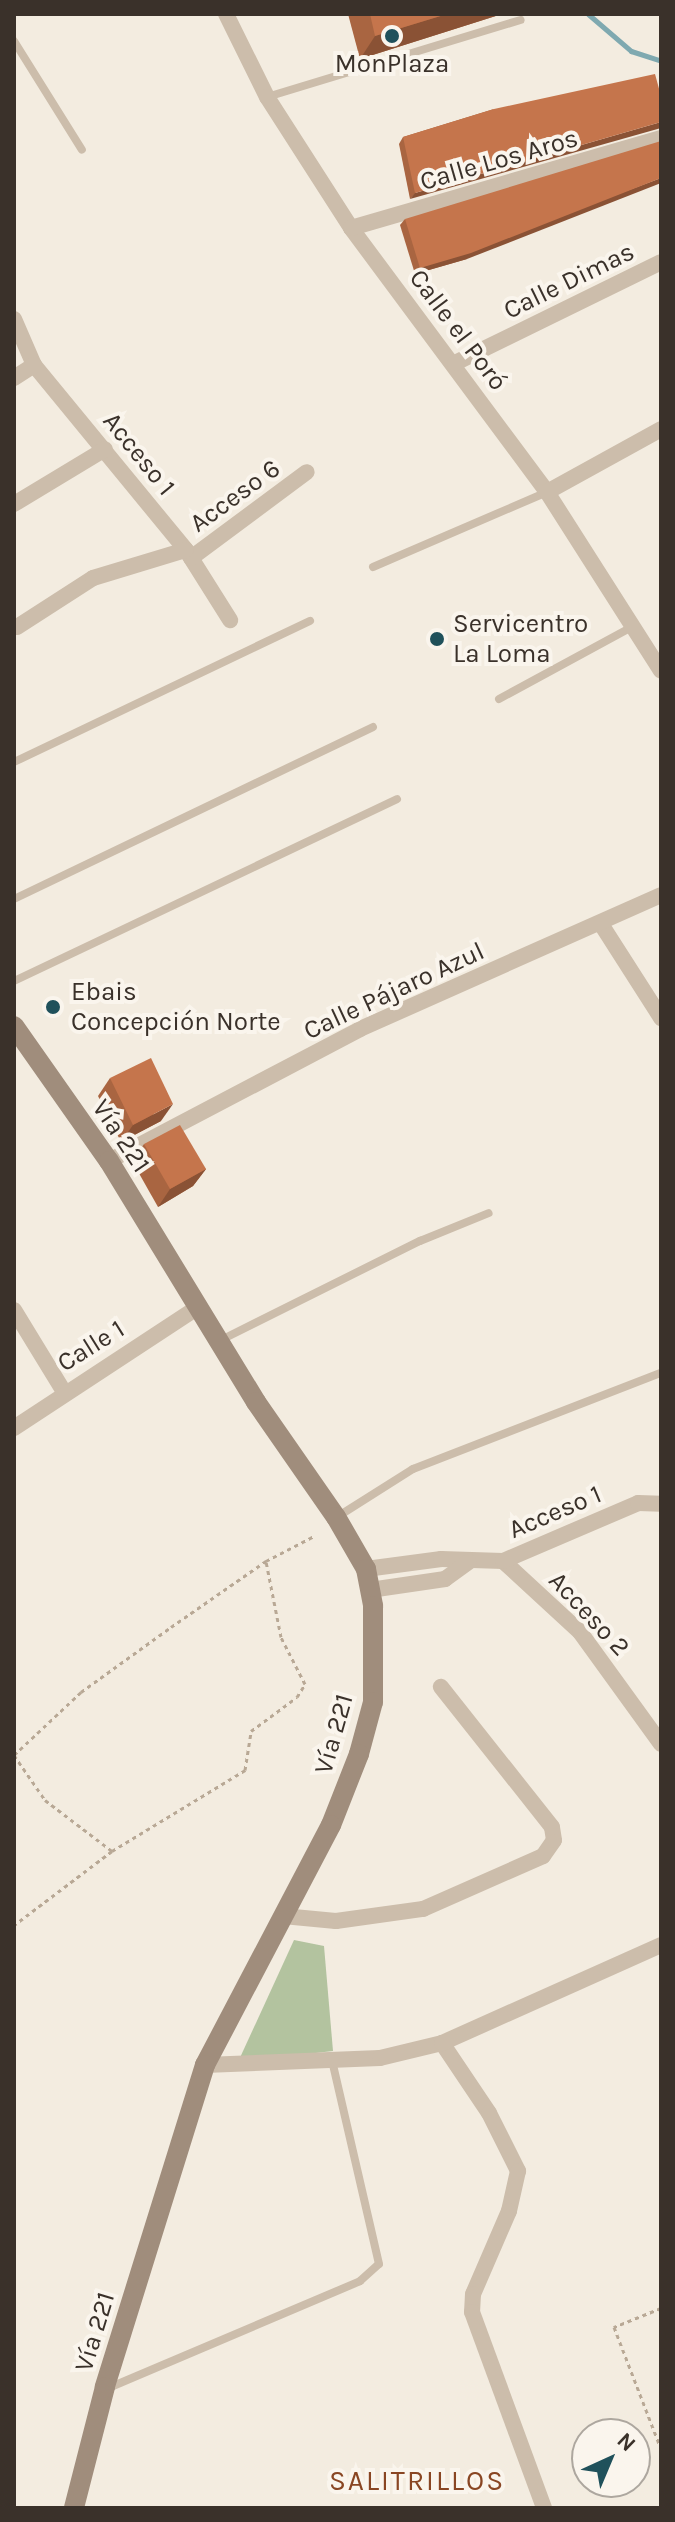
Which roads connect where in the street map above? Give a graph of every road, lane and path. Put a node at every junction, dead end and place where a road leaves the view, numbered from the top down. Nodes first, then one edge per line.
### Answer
1 (226, 14) edge
2 (521, 20) dead end
3 (14, 41) edge
4 (267, 97) junction
5 (661, 138) edge
6 (82, 150) dead end
7 (351, 228) junction
8 (661, 262) edge
9 (14, 319) edge
10 (455, 363) junction
11 (34, 365) junction
12 (14, 378) edge
13 (661, 429) edge
14 (105, 449) junction
15 (307, 472) dead end
16 (547, 492) junction
17 (14, 504) edge
18 (188, 554) junction
19 (373, 567) dead end
20 (230, 620) dead end
21 (310, 621) dead end
22 (17, 627) dead end
23 (630, 628) junction
24 (661, 671) edge
25 (499, 699) dead end
26 (373, 727) dead end
27 (14, 762) edge
28 (397, 799) dead end
29 (661, 895) edge
30 (14, 899) edge
31 (601, 924) junction
32 (14, 981) edge
33 (661, 1018) edge
34 (14, 1026) edge
35 (109, 1161) junction
36 (489, 1213) dead end
37 (197, 1308) junction
38 (14, 1310) edge
39 (218, 1342) junction
40 (661, 1373) edge
41 (64, 1392) junction
42 (14, 1428) edge
43 (661, 1504) edge
44 (336, 1517) junction
45 (314, 1536) dead end
46 (266, 1561) junction
47 (503, 1561) junction
48 (368, 1580) junction
49 (441, 1687) dead end
50 (661, 1744) edge
51 (14, 1755) edge
52 (112, 1851) junction
53 (283, 1916) junction
54 (14, 1925) edge
55 (661, 1945) edge
56 (442, 2043) junction
57 (331, 2060) junction
58 (205, 2065) junction
59 (661, 2308) edge
60 (104, 2391) junction
61 (661, 2449) edge
62 (74, 2508) edge
63 (544, 2508) edge

1 - 4 street, Calle el Poró
2 - 4 lane
3 - 6 lane
4 - 7 street, Calle el Poró
5 - 7 street, Calle Los Aros
7 - 10 street, Calle el Poró
8 - 10 street, Calle Dimas
9 - 11 street, Acceso 1
10 - 16 street, Calle el Poró
11 - 12 street
11 - 14 street, Acceso 1
13 - 16 street
14 - 17 street
14 - 18 street, Acceso 1
15 - 18 street, Acceso 6
16 - 19 lane
16 - 23 street, Calle el Poró
18 - 20 street, Acceso 1
18 - 22 street, Acceso 6
21 - 27 lane
23 - 24 street, Calle el Poró
23 - 25 lane
26 - 30 lane
28 - 32 lane
29 - 31 street, Calle Pájaro Azul
31 - 33 street
31 - 35 street, Calle Pájaro Azul
34 - 35 main road, Vía 221
35 - 37 main road, Vía 221
36 - 39 lane
37 - 39 main road, Vía 221
37 - 41 street, Calle 1
38 - 41 street
39 - 44 main road, Vía 221
40 - 44 lane
41 - 42 street, Calle 1
43 - 47 street, Acceso 1
44 - 48 main road, Vía 221
45 - 46 path
46 - 51 path
46 - 52 path
47 - 48 street, Acceso 1
47 - 50 street, Acceso 2
48 - 53 main road, Vía 221
49 - 53 street
51 - 52 path
52 - 54 path
53 - 58 main road, Vía 221
55 - 56 street
56 - 57 street
56 - 63 street
57 - 58 street
57 - 60 lane
58 - 60 main road, Vía 221
59 - 61 path
60 - 62 main road, Vía 221

